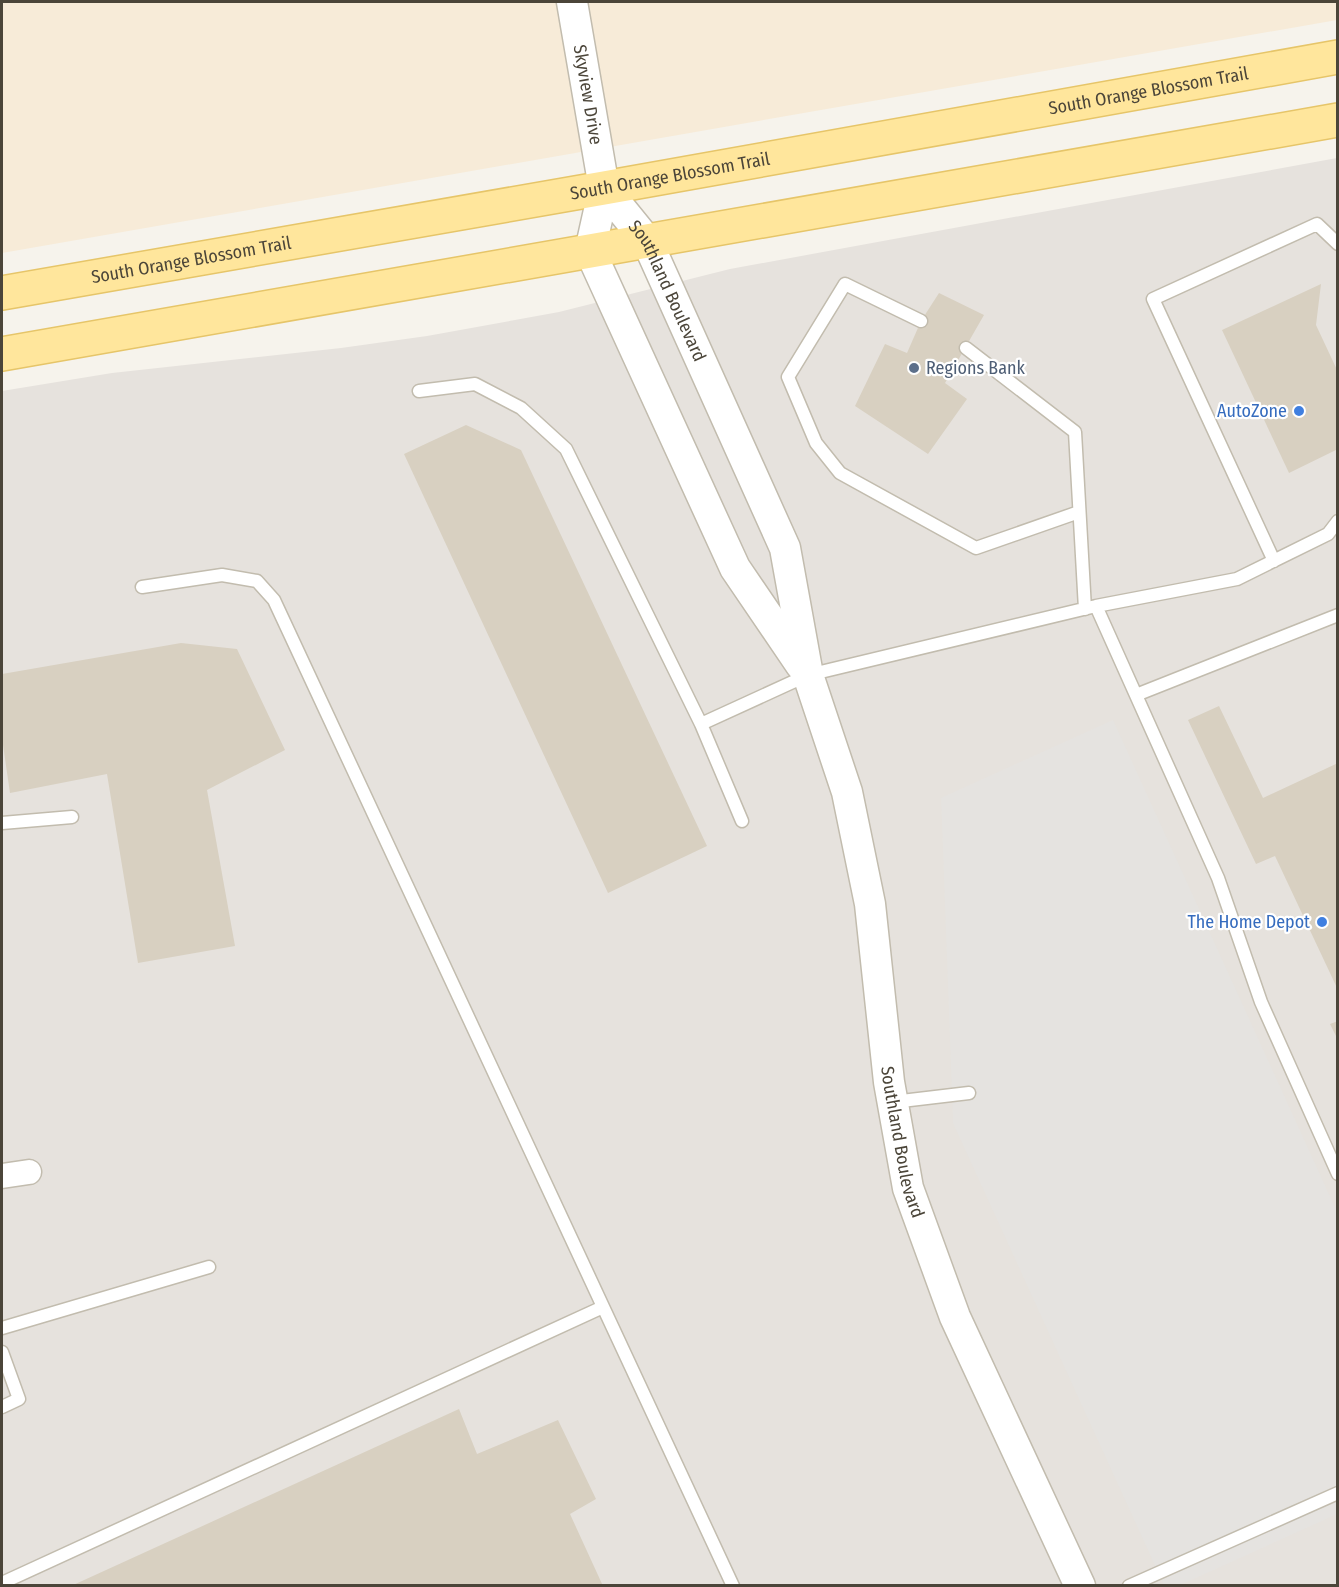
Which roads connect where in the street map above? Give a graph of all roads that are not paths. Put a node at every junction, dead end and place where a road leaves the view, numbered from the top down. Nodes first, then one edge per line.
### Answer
1 (572, 2) edge
2 (1338, 57) edge
3 (1338, 120) edge
4 (604, 188) junction
5 (647, 241) junction
6 (1338, 244) edge
7 (590, 251) junction
8 (2, 293) edge
9 (921, 321) dead end
10 (966, 348) dead end
11 (2, 354) edge
12 (419, 391) dead end
13 (1079, 512) junction
14 (1338, 521) edge
15 (1274, 561) junction
16 (142, 587) dead end
17 (1090, 608) junction
18 (1338, 615) edge
19 (808, 675) junction
20 (1136, 695) junction
21 (701, 724) junction
22 (72, 817) dead end
23 (742, 821) dead end
24 (2, 823) edge
25 (969, 1093) dead end
26 (893, 1102) junction
27 (29, 1173) dead end
28 (1338, 1174) edge
29 (2, 1176) edge
30 (209, 1267) dead end
31 (603, 1308) junction
32 (2, 1328) edge
33 (2, 1352) edge
34 (2, 1407) edge
35 (1338, 1493) edge
36 (2, 1583) edge
37 (733, 1586) edge
38 (1080, 1586) edge
39 (1129, 1586) edge

1 - 4 street, Skyview Drive
2 - 4 main road, South Orange Blossom Trail
3 - 5 main road
4 - 5 street, Southland Boulevard
4 - 7 street, Southland Boulevard
4 - 8 main road, South Orange Blossom Trail
5 - 7 main road
5 - 19 street, Southland Boulevard
6 - 15 lane
7 - 11 main road
7 - 19 street, Southland Boulevard
9 - 13 lane
10 - 13 lane
12 - 21 lane
13 - 17 lane
14 - 15 lane
15 - 17 lane
16 - 31 lane
17 - 19 lane
17 - 20 lane
18 - 20 lane
19 - 21 lane
19 - 26 street, Southland Boulevard
20 - 28 lane
21 - 23 lane
22 - 24 lane
25 - 26 lane
26 - 38 street, Southland Boulevard
27 - 29 street
30 - 32 lane
31 - 36 lane
31 - 37 lane
33 - 34 lane
35 - 39 lane

